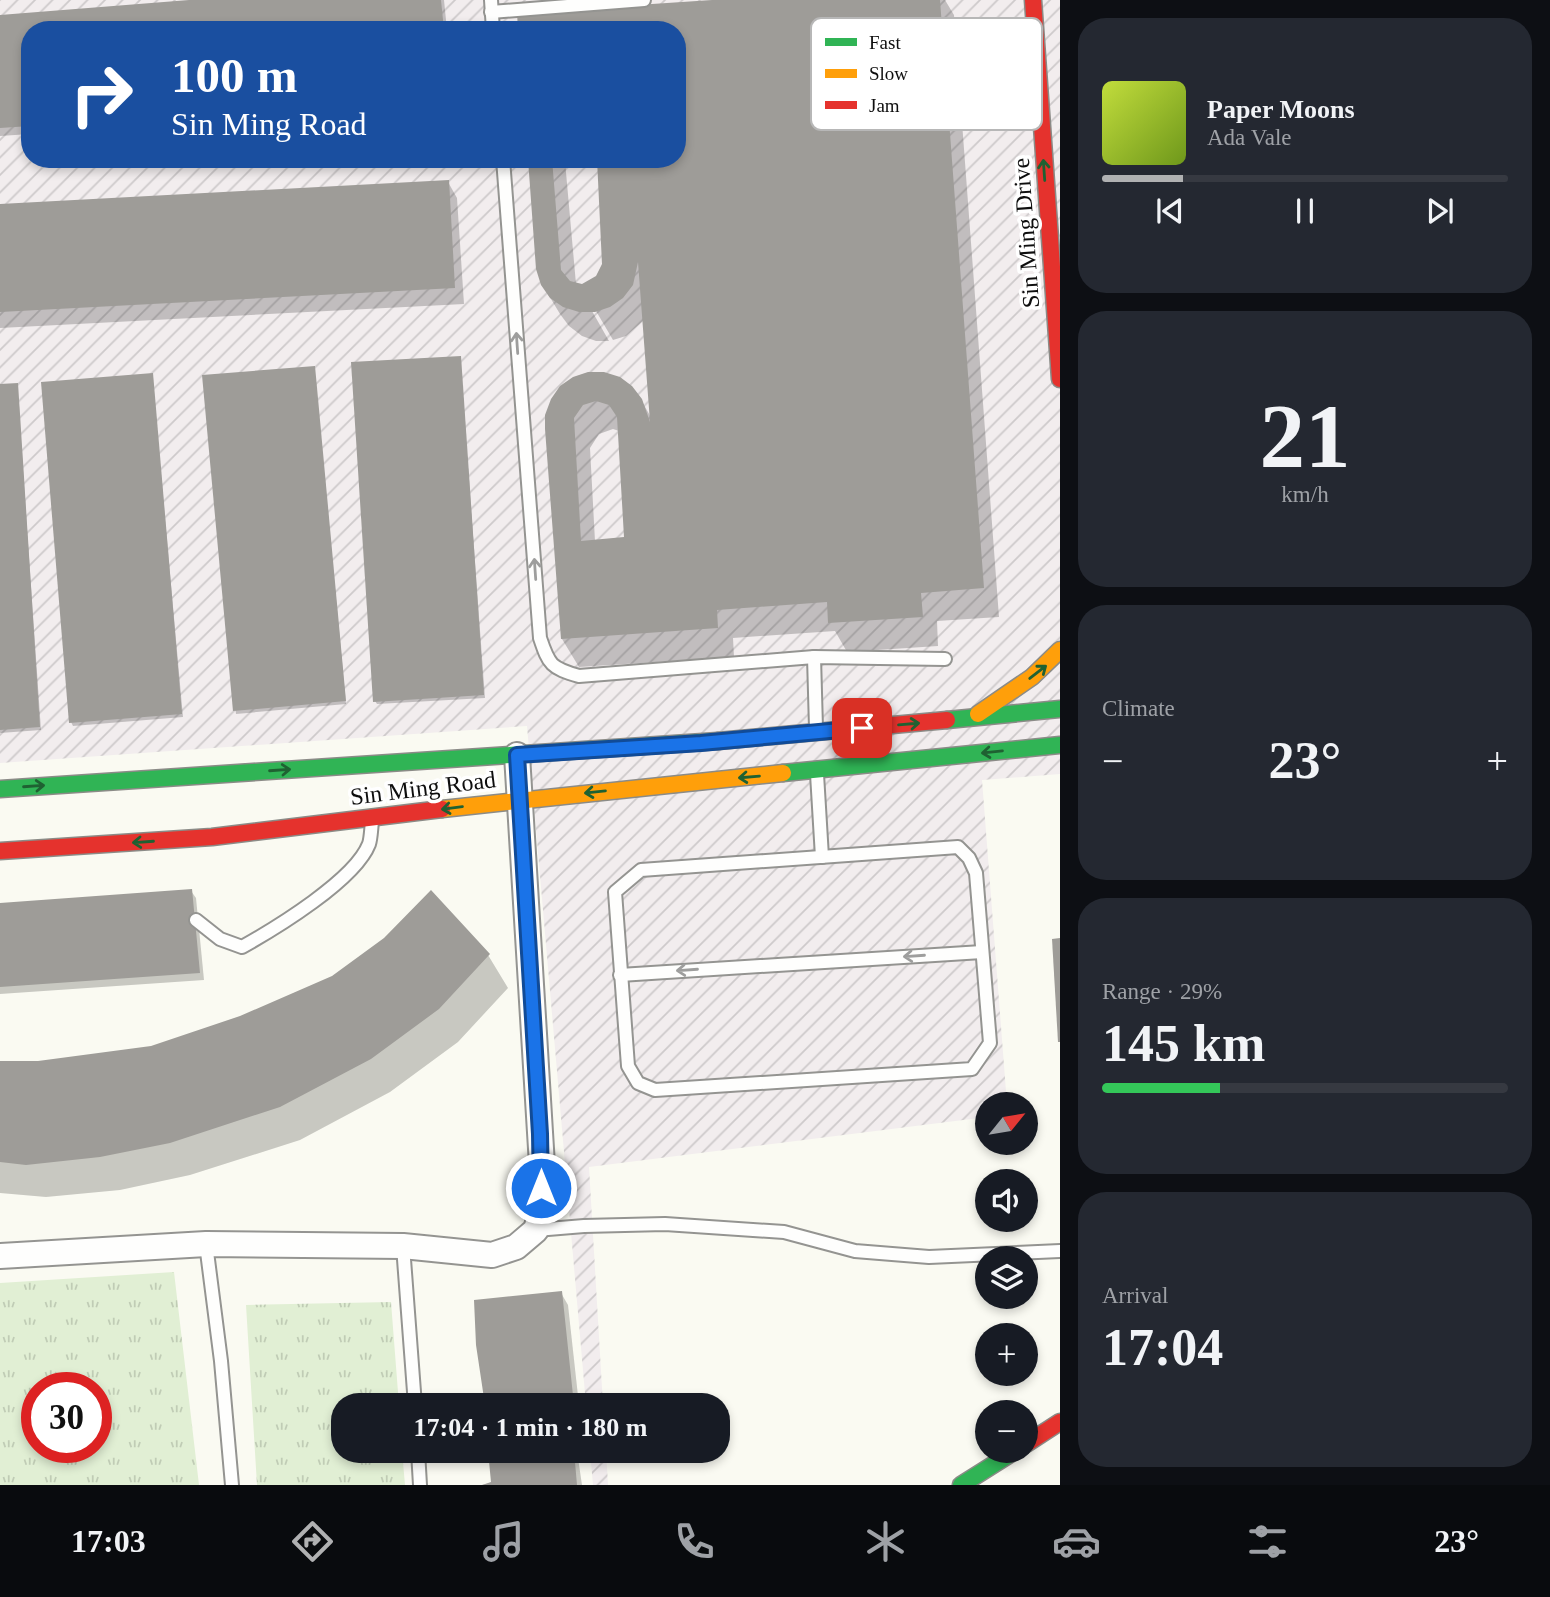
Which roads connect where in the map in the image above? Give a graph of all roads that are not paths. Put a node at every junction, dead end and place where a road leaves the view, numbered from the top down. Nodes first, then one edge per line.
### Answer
1 (644, 0) edge
2 (1032, 0) edge
3 (491, 6) edge
4 (1034, 18) edge
5 (1042, 108) edge
6 (504, 168) edge
7 (1054, 238) edge
8 (1060, 379) edge
9 (1060, 650) edge
10 (814, 657) junction
11 (945, 659) dead end
12 (1060, 709) edge
13 (971, 718) junction
14 (1060, 745) edge
15 (817, 751) junction
16 (517, 755) junction
17 (0, 789) edge
18 (520, 799) junction
19 (372, 818) junction
20 (0, 851) edge
21 (822, 857) junction
22 (196, 920) dead end
23 (982, 951) junction
24 (620, 975) junction
25 (536, 1230) junction
26 (206, 1244) junction
27 (403, 1246) junction
28 (1060, 1251) edge
29 (0, 1256) edge
30 (414, 1393) edge
31 (1060, 1422) edge
32 (1038, 1436) edge
33 (419, 1463) edge
34 (996, 1463) edge
35 (232, 1485) edge
36 (420, 1485) edge
37 (961, 1485) edge

1 - 3 lane
4 -> 2 street, Sin Ming Drive
7 -> 5 street, Sin Ming Drive
10 -> 6 lane
7 - 8 street, Sin Ming Drive
13 -> 9 street
10 - 11 lane
10 - 15 lane
12 - 13 street, Sin Ming Road
15 -> 13 street, Sin Ming Road
14 -> 15 street, Sin Ming Road
15 - 16 street, Sin Ming Road
15 -> 18 street, Sin Ming Road
15 - 21 lane
17 -> 16 street, Sin Ming Road
16 - 18 street
18 -> 19 street, Sin Ming Road
18 - 25 street
19 -> 20 street, Sin Ming Road
19 - 22 lane
21 - 23 lane
21 - 24 lane
23 -> 24 lane
23 - 24 lane
25 - 27 street
25 - 28 lane
26 - 27 street
26 - 29 street
26 - 35 lane
27 - 30 lane
31 - 32 street
33 - 36 lane
34 - 37 street

